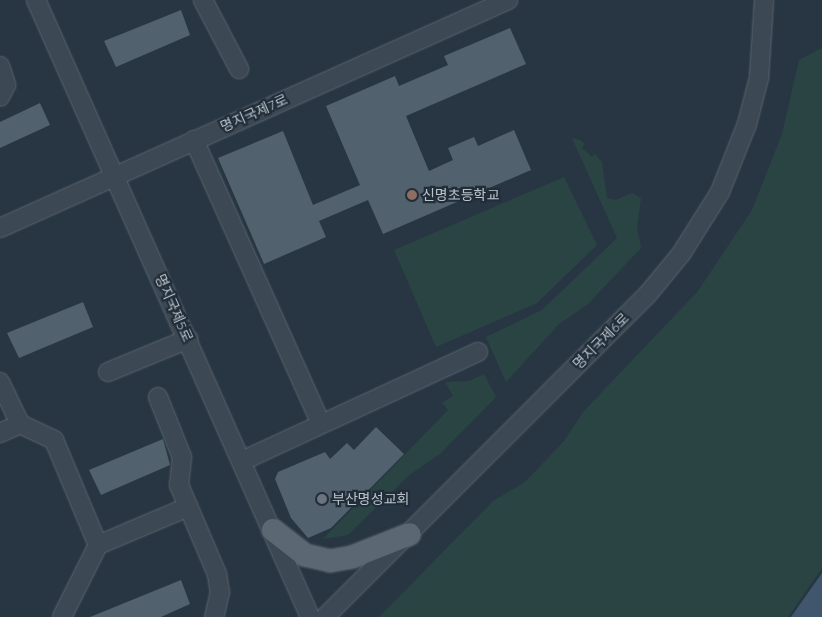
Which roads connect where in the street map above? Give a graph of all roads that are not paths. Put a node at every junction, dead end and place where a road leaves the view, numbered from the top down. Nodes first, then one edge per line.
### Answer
1 (36, 0) edge
2 (203, 0) edge
3 (508, 0) edge
4 (764, 0) edge
5 (0, 66) edge
6 (239, 69) dead end
7 (0, 97) edge
8 (194, 140) junction
9 (115, 175) junction
10 (1, 227) edge
11 (188, 339) junction
12 (478, 352) dead end
13 (108, 372) dead end
14 (0, 382) edge
15 (158, 397) dead end
16 (20, 424) junction
17 (321, 424) junction
18 (0, 433) edge
19 (242, 461) junction
20 (188, 507) junction
21 (273, 530) junction
22 (410, 534) junction
23 (98, 545) junction
24 (64, 617) edge
25 (214, 617) edge
26 (310, 617) edge
27 (325, 617) edge

1 - 9 street, 명지국제5로
2 - 6 street
3 - 8 street, 명지국제7로
4 - 22 street, 명지국제6로
5 - 7 street
8 - 9 street, 명지국제7로
8 - 17 street
9 - 10 street, 명지국제7로
9 - 11 street, 명지국제5로
11 - 13 street
11 - 19 street, 명지국제5로
12 - 17 street
14 - 16 street
15 - 20 street
16 - 18 street
16 - 23 street
17 - 19 street
19 - 21 street, 명지국제5로
20 - 23 street
20 - 25 street
21 - 22 main road
21 - 26 street, 명지국제5로
22 - 27 street, 명지국제6로
23 - 24 street

